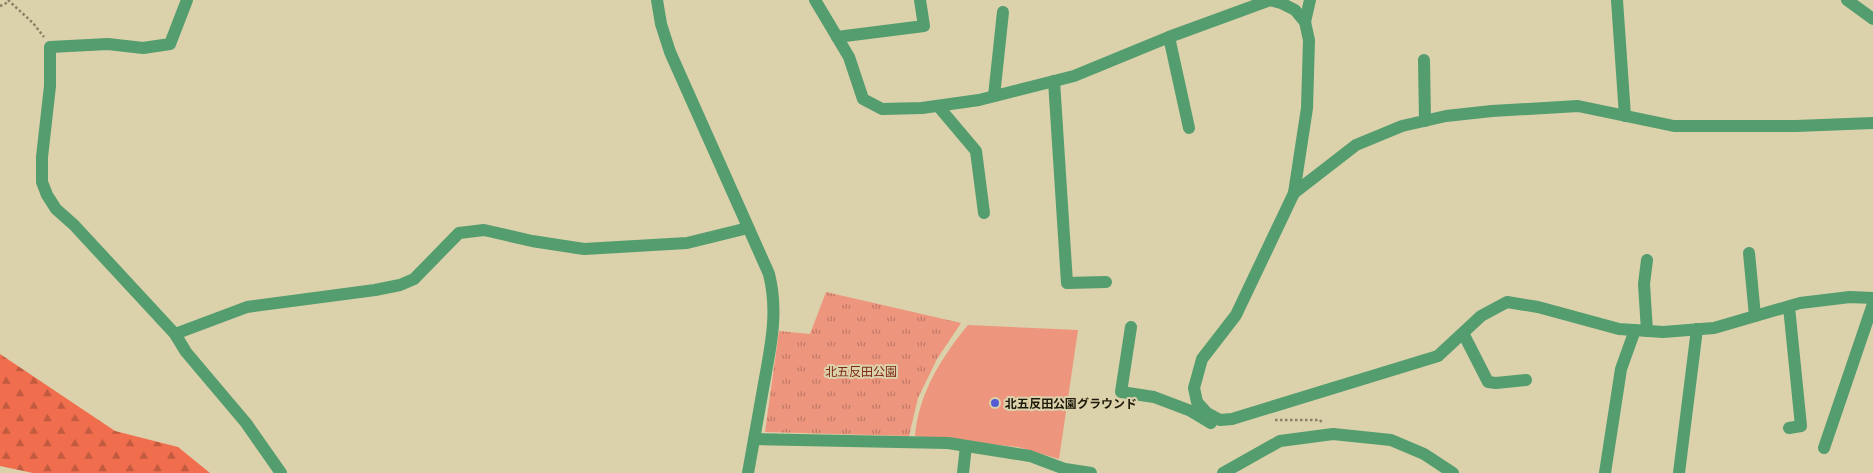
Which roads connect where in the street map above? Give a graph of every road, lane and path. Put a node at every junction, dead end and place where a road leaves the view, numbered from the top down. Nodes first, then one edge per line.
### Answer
1 (187, 0) edge
2 (657, 0) edge
3 (815, 0) edge
4 (920, 0) edge
5 (1310, 0) edge
6 (1617, 0) edge
7 (1847, 0) edge
8 (9, 1) edge
9 (1287, 3) edge
10 (0, 6) edge
11 (1003, 12) dead end
12 (1873, 19) edge
13 (1305, 22) junction
14 (837, 37) junction
15 (1168, 37) junction
16 (50, 47) junction
17 (1424, 60) dead end
18 (1054, 81) junction
19 (994, 96) junction
20 (938, 106) junction
21 (1625, 116) junction
22 (1426, 120) junction
23 (1873, 123) edge
24 (1189, 128) dead end
25 (1294, 193) junction
26 (984, 213) dead end
27 (748, 228) junction
28 (1749, 253) dead end
29 (1647, 260) dead end
30 (1106, 282) dead end
31 (1873, 298) edge
32 (1873, 304) edge
33 (1789, 307) junction
34 (1755, 316) junction
35 (1131, 327) dead end
36 (1697, 329) junction
37 (1641, 331) junction
38 (1463, 333) junction
39 (175, 334) junction
40 (1526, 380) dead end
41 (1228, 420) junction
42 (1271, 420) dead end
43 (1801, 426) dead end
44 (1332, 434) junction
45 (754, 439) junction
46 (966, 446) junction
47 (1824, 448) dead end
48 (281, 473) edge
49 (748, 473) edge
50 (963, 473) edge
51 (1091, 473) edge
52 (1223, 473) edge
53 (1453, 473) edge
54 (1605, 473) edge
55 (1680, 473) edge

1 - 16 street
2 - 27 street
3 - 14 street
4 - 14 street
5 - 13 street
6 - 21 street
7 - 12 street
8 - 10 path
8 - 16 path
9 - 13 street
9 - 15 street
11 - 19 street
13 - 25 street
14 - 20 street
15 - 18 street
15 - 24 street
16 - 39 street
17 - 22 street
18 - 19 street
18 - 30 street
19 - 20 street
20 - 26 street
21 - 22 street
21 - 23 street
22 - 25 street
25 - 41 street
27 - 39 street
27 - 45 street
28 - 34 street
29 - 37 street
31 - 33 street
32 - 47 street
33 - 34 street
33 - 43 street
34 - 36 street
35 - 41 street
36 - 37 street
36 - 55 street
37 - 38 street
37 - 54 street
38 - 40 street
38 - 41 street
39 - 48 street
42 - 44 path
44 - 52 street
44 - 53 street
45 - 46 street
45 - 49 street
46 - 50 street
46 - 51 street

